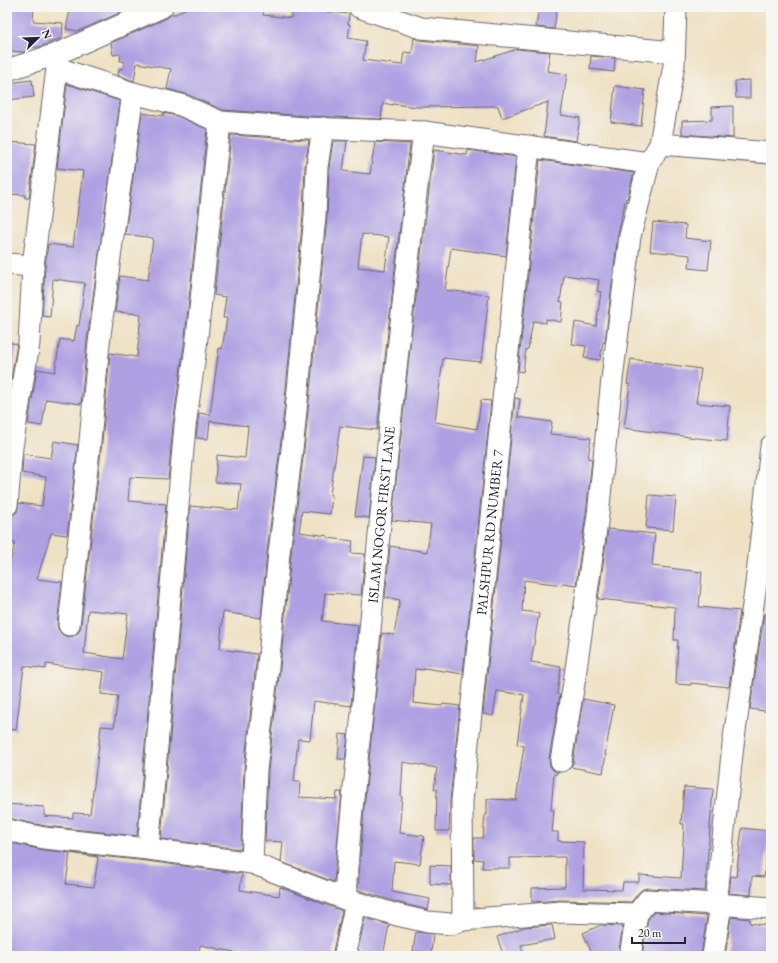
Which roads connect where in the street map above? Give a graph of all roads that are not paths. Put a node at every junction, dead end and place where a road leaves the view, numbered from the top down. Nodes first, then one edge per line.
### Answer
1 (162, 7) edge
2 (359, 7) edge
3 (676, 7) edge
4 (674, 52) junction
5 (57, 61) junction
6 (7, 70) edge
7 (134, 93) junction
8 (220, 122) junction
9 (323, 128) junction
10 (424, 132) junction
11 (660, 144) junction
12 (529, 146) junction
13 (771, 153) edge
14 (649, 163) junction
15 (7, 264) edge
16 (33, 266) junction
17 (771, 446) edge
18 (7, 505) edge
19 (69, 625) dead end
20 (561, 761) dead end
21 (7, 830) edge
22 (148, 849) junction
23 (252, 863) junction
24 (350, 901) junction
25 (718, 904) junction
26 (771, 908) edge
27 (637, 914) junction
28 (463, 920) junction
29 (349, 956) edge
30 (630, 956) edge
31 (713, 956) edge

1 - 5 street
2 - 4 street
3 - 4 street
4 - 11 street
5 - 6 street
5 - 7 street
5 - 16 street
7 - 8 street
7 - 19 street
8 - 9 street
8 - 22 street
9 - 10 street
9 - 23 street
10 - 12 street
10 - 24 street, ISLAM NOGOR FIRST LANE
11 - 13 street
11 - 14 street
12 - 14 street
12 - 28 street, PALSHPUR RD NUMBER 7
14 - 20 street
15 - 16 street
16 - 18 street
17 - 25 street
21 - 22 street
22 - 23 street
23 - 24 street
24 - 28 street
24 - 29 street, ISLAM NOGOR FIRST LANE
25 - 26 street
25 - 27 street
25 - 31 street
27 - 28 street
27 - 30 street

